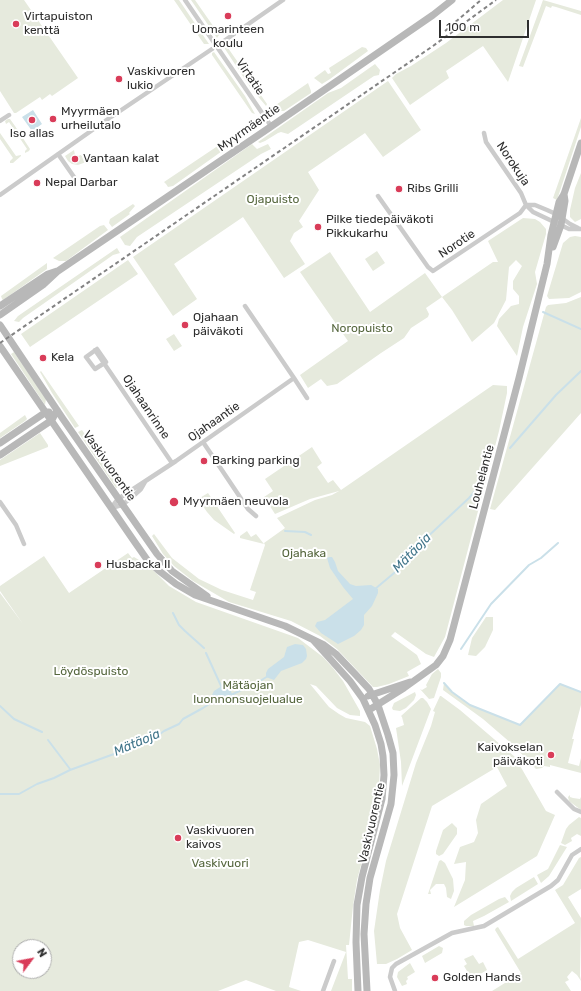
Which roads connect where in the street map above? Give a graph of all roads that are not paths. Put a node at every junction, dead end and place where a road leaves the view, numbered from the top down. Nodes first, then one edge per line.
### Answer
1 (185, 0) edge
2 (283, 0) edge
3 (450, 1) edge
4 (221, 43) dead end
5 (212, 49) dead end
6 (9, 115) dead end
7 (0, 121) edge
8 (271, 126) junction
9 (484, 133) dead end
10 (581, 143) edge
11 (58, 154) junction
12 (74, 177) dead end
13 (0, 195) edge
14 (378, 196) dead end
15 (526, 205) junction
16 (558, 219) junction
17 (580, 229) edge
18 (58, 271) junction
19 (0, 306) edge
20 (246, 306) dead end
21 (0, 316) edge
22 (0, 325) edge
23 (0, 346) edge
24 (104, 363) junction
25 (294, 378) junction
26 (307, 398) dead end
27 (57, 410) junction
28 (46, 412) junction
29 (52, 420) junction
30 (203, 442) junction
31 (0, 443) edge
32 (0, 455) edge
33 (172, 463) junction
34 (0, 502) edge
35 (120, 502) junction
36 (111, 508) junction
37 (256, 516) dead end
38 (24, 544) dead end
39 (218, 602) junction
40 (314, 641) junction
41 (414, 681) junction
42 (372, 694) junction
43 (363, 699) junction
44 (378, 705) junction
45 (369, 710) junction
46 (557, 792) dead end
47 (581, 812) edge
48 (581, 849) edge
49 (334, 961) dead end
50 (323, 991) edge
51 (358, 991) edge
52 (367, 991) edge
53 (395, 991) edge

1 - 8 street, Virtatie
2 - 4 street
3 - 8 main road, Myyrmäentie
5 - 11 street
6 - 7 street
8 - 18 main road, Myyrmäentie
9 - 15 street, Norokuja
10 - 16 main road, Louhelantie
11 - 12 street
11 - 13 street
14 - 15 street, Norotie
15 - 16 street, Norokuja
15 - 16 street, Norokuja
16 - 17 street
16 - 17 street
16 - 41 main road, Louhelantie
18 - 19 main road, Myyrmäentie
18 - 21 main road, Myyrmäentie
20 - 25 street
22 - 27 main road, Vaskivuorentie
23 - 28 main road, Vaskivuorentie
24 - 24 street, Ojahaanrinne
24 - 33 street, Ojahaanrinne
25 - 26 street
25 - 30 street, Ojahaantie
27 - 28 main road
27 - 29 main road
27 - 35 main road, Vaskivuorentie
28 - 29 main road, Vaskivuorentie
28 - 31 main road
29 - 32 main road
29 - 36 main road, Vaskivuorentie
30 - 33 street, Ojahaantie
30 - 37 street
33 - 35 street, Ojahaantie
34 - 38 street
35 - 36 street, Ojahaantie
35 - 39 main road, Vaskivuorentie
36 - 39 main road, Vaskivuorentie
39 - 40 main road, Vaskivuorentie
40 - 42 main road, Vaskivuorentie
40 - 43 main road, Vaskivuorentie
41 - 42 main road, Louhelantie
41 - 44 main road, Louhelantie
42 - 43 main road, Louhelantie
42 - 44 main road, Vaskivuorentie
43 - 45 main road, Vaskivuorentie
44 - 45 main road, Louhelantie
44 - 52 main road, Vaskivuorentie
45 - 51 main road, Vaskivuorentie
46 - 47 street
48 - 53 street
49 - 50 street

